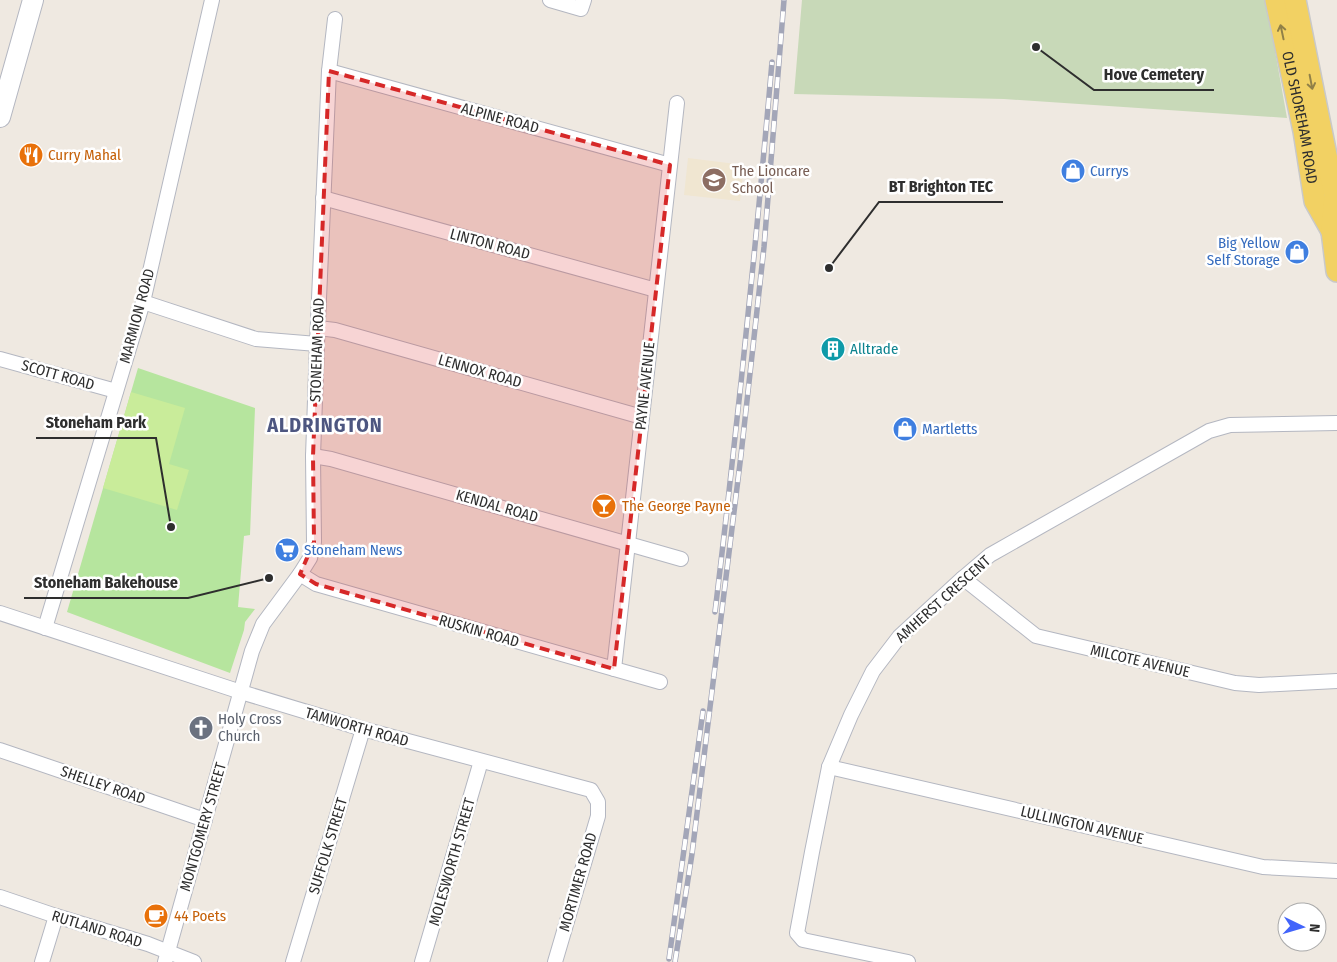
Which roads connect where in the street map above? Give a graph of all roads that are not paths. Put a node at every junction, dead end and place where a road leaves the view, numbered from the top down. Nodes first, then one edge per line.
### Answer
1 (34, 0) edge
2 (212, 0) edge
3 (550, 0) edge
4 (584, 0) edge
5 (1276, 0) edge
6 (1295, 0) edge
7 (335, 19) dead end
8 (329, 71) junction
9 (677, 103) dead end
10 (0, 117) edge
11 (670, 165) junction
12 (323, 198) junction
13 (1334, 231) edge
14 (1337, 271) edge
15 (656, 290) junction
16 (142, 302) junction
17 (318, 328) junction
18 (317, 344) junction
19 (0, 359) edge
20 (116, 392) junction
21 (642, 417) junction
22 (1337, 422) edge
23 (313, 456) junction
24 (628, 542) junction
25 (681, 558) dead end
26 (300, 574) junction
27 (962, 578) junction
28 (0, 612) edge
29 (45, 628) junction
30 (614, 669) junction
31 (1337, 681) edge
32 (660, 682) dead end
33 (241, 692) junction
34 (362, 729) junction
35 (0, 750) edge
36 (481, 761) junction
37 (829, 767) junction
38 (598, 802) joint
39 (205, 820) junction
40 (1337, 871) edge
41 (0, 897) edge
42 (56, 916) junction
43 (167, 957) edge
44 (42, 962) edge
45 (194, 962) edge
46 (293, 962) edge
47 (422, 962) edge
48 (555, 962) edge
49 (908, 962) edge

1 - 10 street
2 - 16 street, MARMION ROAD
3 - 4 street
13 -> 5 main road, OLD SHOREHAM ROAD
6 -> 13 main road, OLD SHOREHAM ROAD
7 - 8 street, STONEHAM ROAD
8 - 11 street, ALPINE ROAD
8 - 12 street, STONEHAM ROAD
9 - 11 street, PAYNE AVENUE
11 - 15 street, PAYNE AVENUE
12 - 15 street, LINTON ROAD
12 - 17 street, STONEHAM ROAD
13 - 14 main road, OLD SHOREHAM ROAD
15 - 21 street, PAYNE AVENUE
16 - 18 street
16 - 20 street, MARMION ROAD
17 - 18 street, STONEHAM ROAD
17 - 21 street, LENNOX ROAD
18 - 23 street, STONEHAM ROAD
19 - 20 street, SCOTT ROAD
20 - 29 street, MARMION ROAD
21 - 24 street, PAYNE AVENUE
22 - 27 street, AMHERST CRESCENT
23 - 24 street, KENDAL ROAD
23 - 26 street, STONEHAM ROAD
24 - 25 street, KENDAL ROAD
24 - 30 street, PAYNE AVENUE
26 - 30 street, RUSKIN ROAD
26 - 33 street, STONEHAM ROAD
27 - 31 street, MILCOTE AVENUE
27 - 37 street, AMHERST CRESCENT
28 - 29 street, TAMWORTH ROAD
29 - 33 street, TAMWORTH ROAD
30 - 32 street, RUSKIN ROAD
33 - 34 street, TAMWORTH ROAD
33 - 39 street, MONTGOMERY STREET
34 - 36 street, TAMWORTH ROAD
34 - 46 street, SUFFOLK STREET
35 - 39 street, SHELLEY ROAD
36 - 38 street, TAMWORTH ROAD
36 - 47 street, MOLESWORTH STREET
37 - 40 street, LULLINGTON AVENUE
37 - 49 street, AMHERST CRESCENT
38 - 48 street, MORTIMER ROAD
39 - 43 street, MONTGOMERY STREET
41 - 42 street, RUTLAND ROAD
42 - 43 street, RUTLAND ROAD
42 - 44 street
43 - 45 street, RUTLAND ROAD

